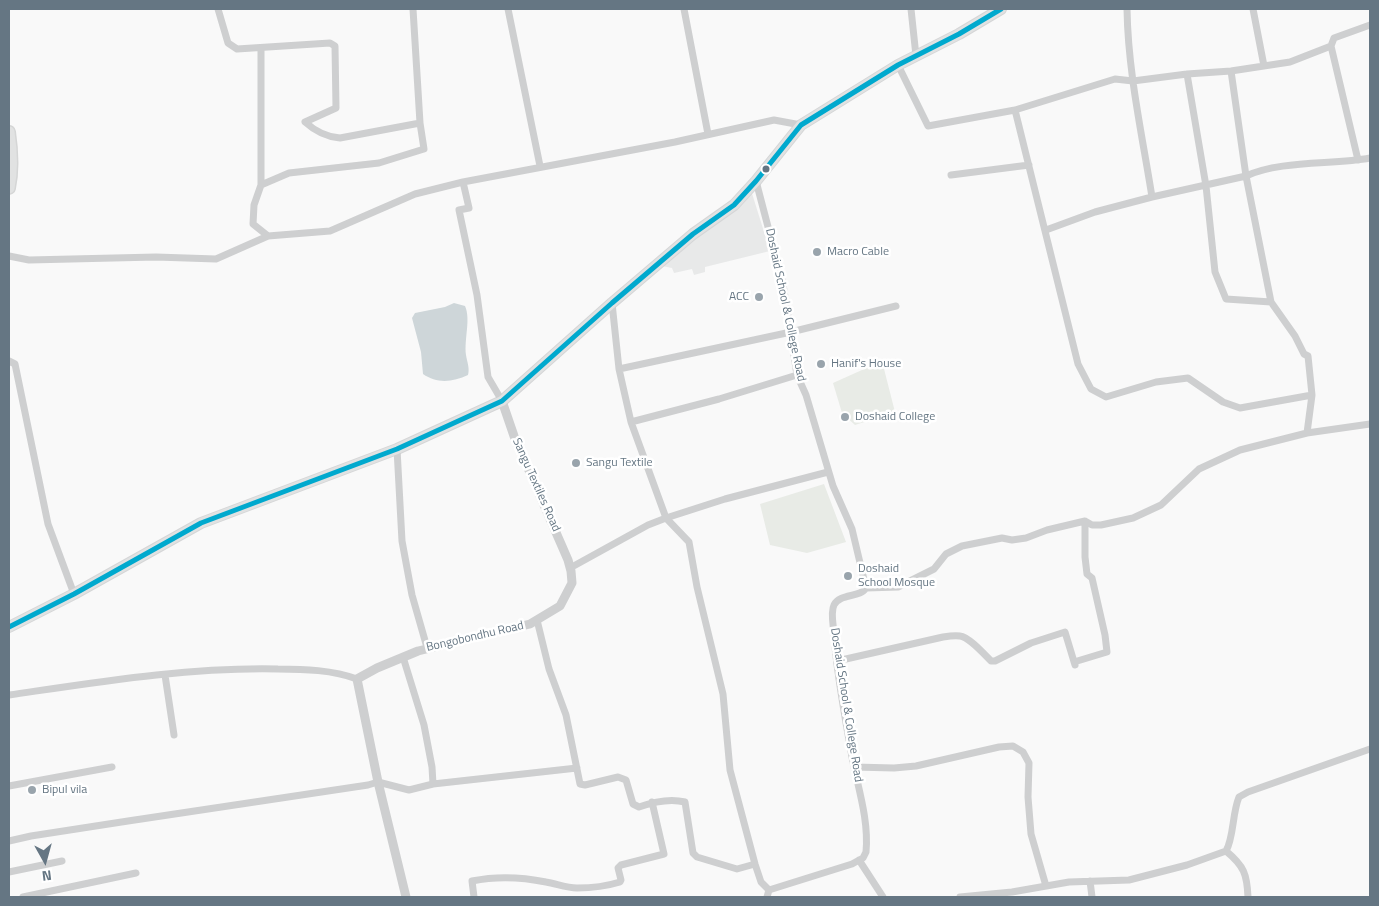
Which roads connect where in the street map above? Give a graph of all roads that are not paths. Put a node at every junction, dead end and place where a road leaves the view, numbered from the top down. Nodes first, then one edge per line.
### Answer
1 (218, 9) edge
2 (413, 9) edge
3 (508, 9) edge
4 (684, 9) edge
5 (912, 9) edge
6 (1001, 9) edge
7 (1127, 9) edge
8 (1253, 9) edge
9 (1370, 25) edge
10 (1331, 46) junction
11 (261, 48) junction
12 (916, 56) junction
13 (898, 65) junction
14 (1264, 66) junction
15 (1232, 71) junction
16 (1187, 74) junction
17 (1133, 80) junction
18 (1015, 110) junction
19 (420, 123) junction
20 (801, 125) junction
21 (9, 132) edge
22 (708, 134) junction
23 (1370, 158) edge
24 (1358, 160) junction
25 (1029, 165) junction
26 (540, 166) junction
27 (951, 175) dead end
28 (1246, 176) junction
29 (756, 181) junction
30 (463, 182) junction
31 (261, 184) junction
32 (1206, 186) junction
33 (9, 188) edge
34 (1152, 197) junction
35 (1046, 230) junction
36 (268, 236) junction
37 (9, 256) edge
38 (1271, 302) junction
39 (612, 303) junction
40 (896, 306) dead end
41 (791, 332) junction
42 (9, 361) edge
43 (619, 369) junction
44 (797, 375) junction
45 (1312, 395) junction
46 (502, 401) junction
47 (630, 422) junction
48 (1370, 424) edge
49 (1307, 433) junction
50 (397, 449) junction
51 (828, 472) junction
52 (666, 518) junction
53 (1085, 521) junction
54 (570, 568) junction
55 (866, 588) junction
56 (74, 594) junction
57 (537, 620) junction
58 (9, 627) edge
59 (426, 644) dead end
60 (403, 658) junction
61 (837, 661) junction
62 (165, 674) junction
63 (357, 679) junction
64 (9, 695) edge
65 (174, 736) dead end
66 (1370, 749) edge
67 (112, 767) dead end
68 (854, 767) junction
69 (577, 768) junction
70 (378, 782) junction
71 (432, 784) junction
72 (9, 786) edge
73 (652, 802) junction
74 (9, 842) edge
75 (1226, 851) junction
76 (859, 860) junction
77 (62, 861) dead end
78 (755, 864) junction
79 (9, 872) edge
80 (136, 873) dead end
81 (1090, 881) junction
82 (1046, 886) junction
83 (768, 894) edge
84 (983, 896) edge
85 (23, 897) edge
86 (406, 897) edge
87 (474, 897) edge
88 (883, 897) edge
89 (960, 897) edge
90 (1092, 897) edge
91 (1248, 897) edge

1 - 11 street
2 - 19 street
3 - 26 street
4 - 22 street
5 - 12 street
6 - 12 main road
7 - 17 street
8 - 14 street
9 - 10 street
10 - 14 street
10 - 24 street
11 - 19 street
11 - 31 street
12 - 13 main road
13 - 18 street
13 - 20 main road
14 - 15 street
15 - 16 street
15 - 28 street
16 - 17 street
16 - 32 street
17 - 18 street
17 - 34 street
18 - 25 street
19 - 31 street
20 - 22 street
20 - 29 main road
21 - 33 highway
22 - 26 street
23 - 24 street
24 - 28 street
25 - 27 street
25 - 35 street
26 - 30 street
28 - 32 street
28 - 38 street
29 - 39 main road
29 - 41 street, Doshaid School & College Road
30 - 36 street
30 - 46 street
31 - 36 street
32 - 34 street
32 - 38 street
34 - 35 street
35 - 45 street
36 - 37 street
38 - 45 street
39 - 43 street
39 - 46 main road
40 - 41 street
41 - 43 street
41 - 44 street, Doshaid School & College Road
42 - 56 street
43 - 47 street
44 - 47 street
44 - 51 street, Doshaid School & College Road
45 - 49 street
46 - 50 main road
46 - 54 street, Sangu Textiles Road
47 - 52 street
48 - 49 street
49 - 53 street
50 - 56 main road
50 - 59 street
51 - 52 street
51 - 55 street, Doshaid School & College Road
52 - 54 street
52 - 78 street
53 - 55 street
53 - 61 street
54 - 57 street, Bongobondhu Road
55 - 61 street, Doshaid School & College Road
56 - 58 main road
57 - 60 street, Bongobondhu Road
57 - 69 street
60 - 63 street, Bongobondhu Road
60 - 71 street
61 - 68 street, Doshaid School & College Road
62 - 63 street
62 - 64 street
62 - 65 street
63 - 70 street
66 - 75 street
67 - 72 street
68 - 76 street, Doshaid School & College Road
68 - 82 street
69 - 71 street
69 - 73 street
70 - 71 street
70 - 74 street
70 - 86 street
73 - 78 street
73 - 87 street
75 - 81 street
75 - 91 street
76 - 83 street
76 - 88 street
77 - 79 street
78 - 83 street
80 - 85 street
81 - 82 street
81 - 90 street
82 - 84 street
84 - 89 street

